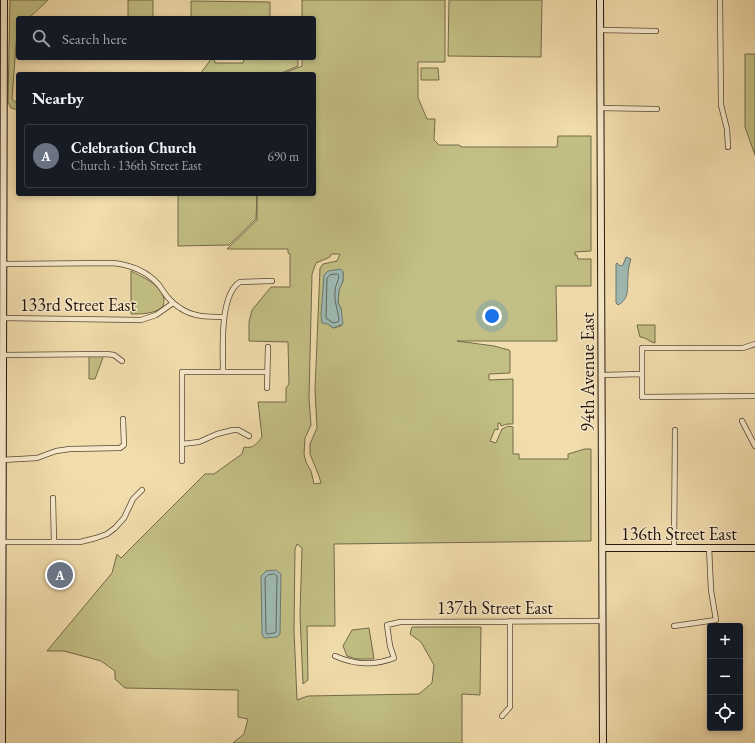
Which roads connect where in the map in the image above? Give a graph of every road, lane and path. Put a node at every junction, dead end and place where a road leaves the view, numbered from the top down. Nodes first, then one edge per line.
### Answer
1 (4, 0) edge
2 (600, 0) edge
3 (720, 0) edge
4 (600, 30) junction
5 (656, 31) dead end
6 (2, 108) edge
7 (600, 108) junction
8 (657, 109) dead end
9 (728, 147) dead end
10 (2, 215) edge
11 (4, 264) junction
12 (2, 279) edge
13 (272, 281) dead end
14 (173, 303) junction
15 (224, 317) junction
16 (3, 318) junction
17 (2, 330) edge
18 (755, 344) edge
19 (268, 347) dead end
20 (3, 355) junction
21 (122, 361) dead end
22 (223, 372) junction
23 (267, 372) junction
24 (642, 374) junction
25 (602, 375) junction
26 (267, 388) dead end
27 (755, 396) edge
28 (123, 419) dead end
29 (742, 421) dead end
30 (675, 430) dead end
31 (249, 436) dead end
32 (182, 444) junction
33 (755, 446) edge
34 (2, 460) junction
35 (182, 461) dead end
36 (1, 475) edge
37 (142, 490) dead end
38 (53, 498) dead end
39 (2, 542) junction
40 (54, 542) junction
41 (709, 547) junction
42 (602, 548) junction
43 (674, 548) junction
44 (755, 548) edge
45 (1, 587) edge
46 (510, 621) junction
47 (603, 621) junction
48 (674, 626) dead end
49 (1, 650) edge
50 (336, 656) dead end
51 (502, 716) dead end
52 (2, 743) edge
53 (603, 743) edge

1 - 6 street
2 - 4 street, 94th Avenue East
3 - 9 street
4 - 5 street
4 - 7 street, 94th Avenue East
6 - 10 street
7 - 8 street
7 - 25 street, 94th Avenue East
10 - 11 street
11 - 12 street
11 - 14 street
12 - 16 street
13 - 15 street
14 - 15 street
14 - 16 street, 133rd Street East
15 - 22 street
16 - 17 street
17 - 20 street
18 - 24 street
19 - 23 street
20 - 21 street
20 - 34 street
22 - 23 street
22 - 32 street
23 - 26 street
24 - 25 street
24 - 27 street
25 - 42 street, 94th Avenue East
28 - 34 street
29 - 33 street
30 - 43 street
31 - 32 street
32 - 35 street
34 - 36 street
36 - 39 street
37 - 40 street
38 - 40 street
39 - 40 street
39 - 45 street
41 - 43 street, 136th Street East
41 - 44 street, 136th Street East
41 - 48 street
42 - 43 street, 136th Street East
42 - 47 street, 94th Avenue East
45 - 49 street
46 - 47 street, 137th Street East
46 - 50 street, 137th Street East
46 - 51 street
47 - 53 street, 94th Avenue East
49 - 52 street

